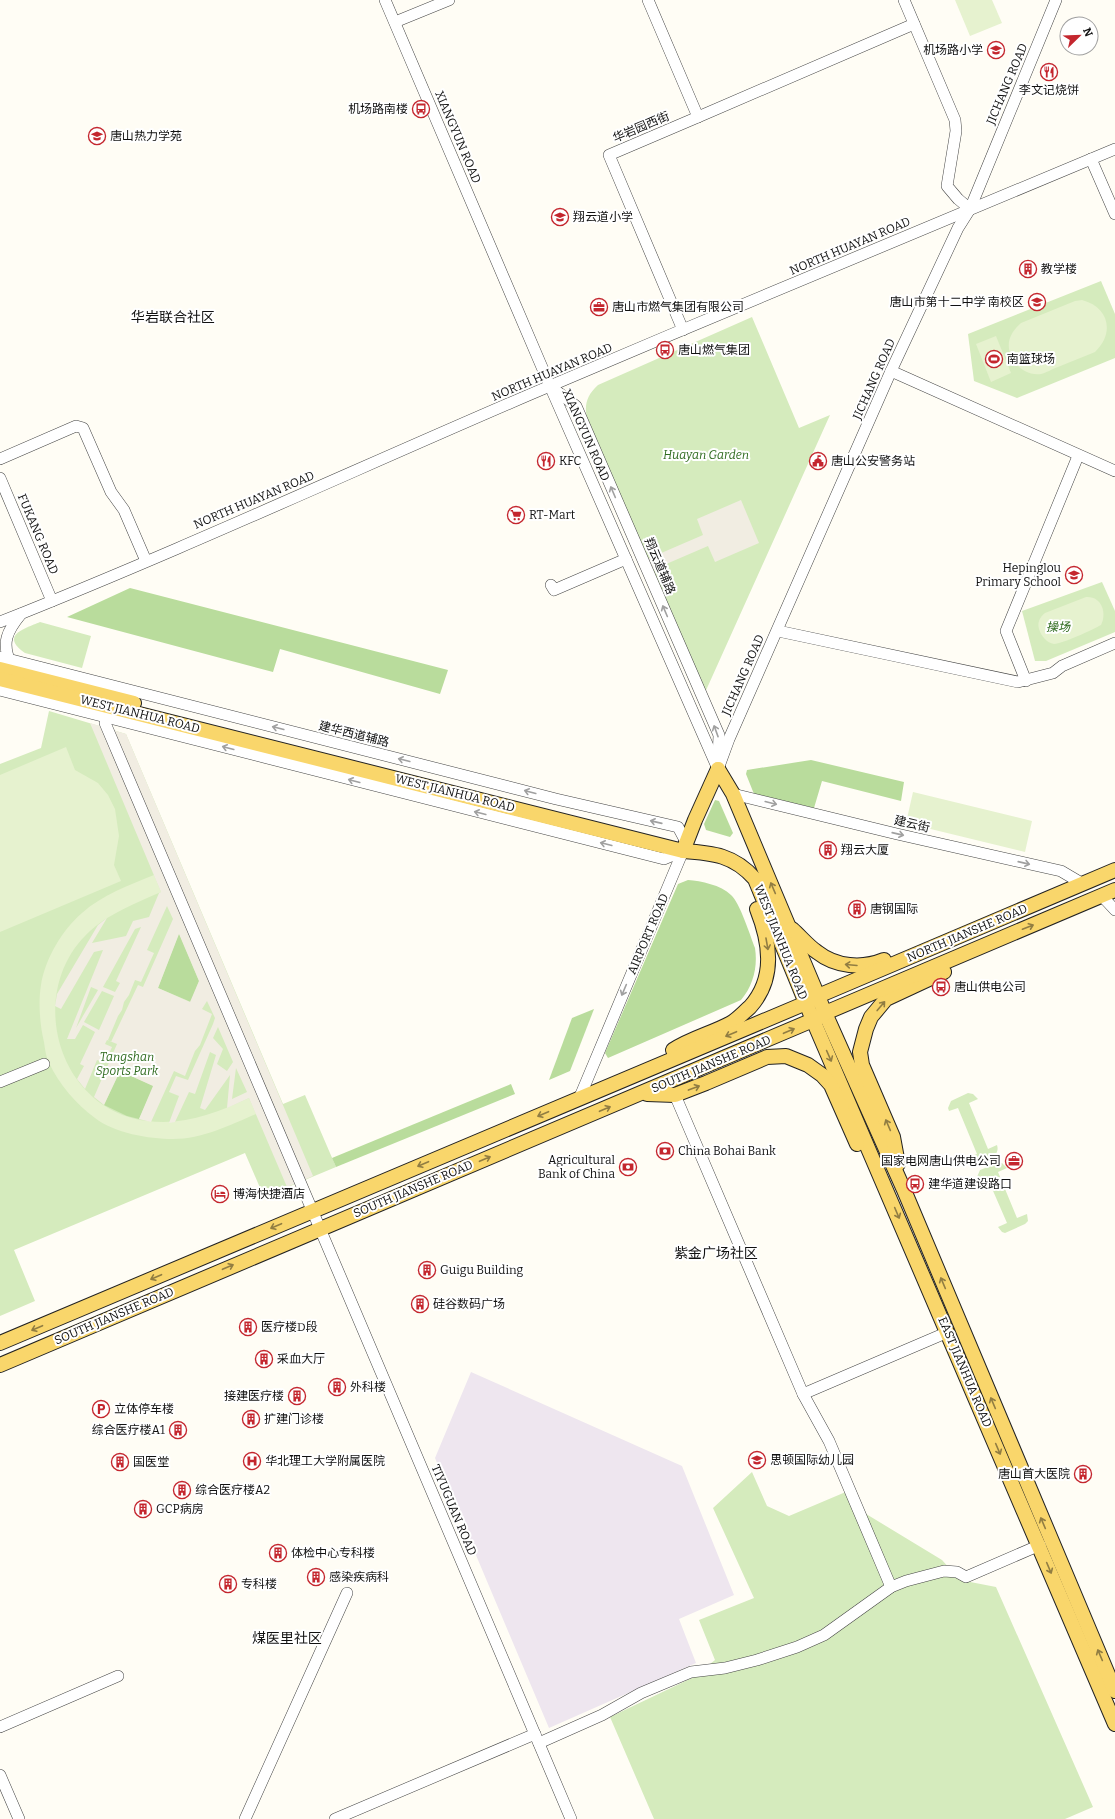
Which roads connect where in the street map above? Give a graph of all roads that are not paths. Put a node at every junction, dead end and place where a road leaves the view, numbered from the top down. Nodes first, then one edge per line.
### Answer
1 (385, 0) edge
2 (449, 0) edge
3 (648, 0) edge
4 (904, 0) edge
5 (1056, 0) edge
6 (395, 22) junction
7 (914, 24) junction
8 (698, 117) junction
9 (1115, 149) edge
10 (1092, 159) junction
11 (970, 208) junction
12 (1115, 214) edge
13 (683, 330) junction
14 (891, 372) junction
15 (550, 386) junction
16 (1078, 456) junction
17 (0, 459) edge
18 (1115, 472) edge
19 (0, 478) edge
20 (626, 559) junction
21 (146, 561) junction
22 (552, 585) dead end
23 (52, 601) junction
24 (21, 614) junction
25 (0, 622) edge
26 (778, 631) junction
27 (1115, 643) edge
28 (3, 662) edge
29 (0, 679) edge
30 (1026, 681) junction
31 (0, 690) edge
32 (106, 723) dead end
33 (718, 769) junction
34 (709, 790) junction
35 (733, 794) junction
36 (695, 820) junction
37 (684, 846) junction
38 (700, 852) junction
39 (730, 858) junction
40 (1115, 870) edge
41 (1083, 884) junction
42 (1109, 893) edge
43 (1115, 910) edge
44 (995, 922) junction
45 (788, 924) junction
46 (1012, 933) junction
47 (812, 999) junction
48 (819, 1017) junction
49 (44, 1064) dead end
50 (638, 1073) junction
51 (0, 1082) edge
52 (642, 1094) junction
53 (675, 1095) junction
54 (579, 1099) junction
55 (904, 1190) junction
56 (890, 1196) junction
57 (312, 1211) junction
58 (320, 1228) junction
59 (948, 1332) junction
60 (0, 1344) edge
61 (0, 1365) edge
62 (803, 1394) junction
63 (1040, 1545) junction
64 (891, 1587) junction
65 (347, 1593) dead end
66 (118, 1676) dead end
67 (1115, 1691) edge
68 (1115, 1724) edge
69 (0, 1727) edge
70 (537, 1739) junction
71 (0, 1775) edge
72 (19, 1819) edge
73 (245, 1819) edge
74 (335, 1819) edge
75 (572, 1819) edge

1 - 6 street, XIANGYUN ROAD
2 - 6 street
3 - 8 street
4 - 7 street
5 - 11 street, JICHANG ROAD
6 - 15 street, XIANGYUN ROAD
7 - 8 street
7 - 11 street
8 - 13 street, 华岩园西街
9 - 10 street, NORTH HUAYAN ROAD
10 - 11 street, NORTH HUAYAN ROAD
10 - 12 street
11 - 13 street, NORTH HUAYAN ROAD
11 - 14 street, JICHANG ROAD
13 - 15 street, NORTH HUAYAN ROAD
14 - 16 street
14 - 26 street, JICHANG ROAD
15 - 20 street, XIANGYUN ROAD
15 - 21 street, NORTH HUAYAN ROAD
33 -> 15 street, 翔云道辅路
16 - 18 street
16 - 30 street
17 - 21 street
19 - 23 street, FUKANG ROAD
20 - 22 street
20 - 33 street, XIANGYUN ROAD
21 - 23 street, NORTH HUAYAN ROAD
23 - 24 street, NORTH HUAYAN ROAD
24 - 25 street, NORTH HUAYAN ROAD
24 - 28 street
26 - 30 street
26 - 33 street, JICHANG ROAD
27 - 30 street
28 - 37 main road, WEST JIANHUA ROAD
37 -> 28 street, 建华西道辅路
29 - 37 main road, WEST JIANHUA ROAD
37 -> 31 street
32 - 57 street, TIYUGUAN ROAD
33 - 34 main road, AIRPORT ROAD
33 - 35 main road, WEST JIANHUA ROAD
34 - 35 main road
34 - 36 main road, AIRPORT ROAD
35 -> 41 street, 建云街
45 -> 35 main road, WEST JIANHUA ROAD
36 - 37 main road, AIRPORT ROAD
36 - 38 main road
37 - 38 main road, WEST JIANHUA ROAD
37 -> 54 street, AIRPORT ROAD
38 - 39 main road, WEST JIANHUA ROAD
39 - 47 main road, WEST JIANHUA ROAD
39 -> 50 main road
40 - 41 main road, NORTH JIANSHE ROAD
41 - 44 main road, NORTH JIANSHE ROAD
42 - 43 street
46 -> 42 main road, NORTH JIANSHE ROAD
44 -> 45 main road
44 - 47 main road, NORTH JIANSHE ROAD
45 - 47 main road, WEST JIANHUA ROAD
46 - 48 main road, NORTH JIANSHE ROAD
55 -> 46 main road
47 - 48 main road, WEST JIANHUA ROAD
47 -> 50 main road, SOUTH JIANSHE ROAD
52 -> 48 main road, SOUTH JIANSHE ROAD
48 - 55 main road, EAST JIANHUA ROAD
48 -> 56 main road, EAST JIANHUA ROAD
49 - 51 street
50 - 54 main road, SOUTH JIANSHE ROAD
52 - 53 main road
58 -> 52 main road, SOUTH JIANSHE ROAD
53 -> 56 main road
53 - 62 street
54 -> 57 main road, SOUTH JIANSHE ROAD
67 -> 55 main road, EAST JIANHUA ROAD
56 -> 59 main road, EAST JIANHUA ROAD
57 - 58 street, TIYUGUAN ROAD
57 -> 60 main road, SOUTH JIANSHE ROAD
61 -> 58 main road, SOUTH JIANSHE ROAD
58 - 70 street, TIYUGUAN ROAD
59 - 62 street
59 -> 63 main road, EAST JIANHUA ROAD
62 - 64 street
63 - 64 street
63 -> 68 main road, EAST JIANHUA ROAD
64 - 70 street
65 - 73 street
66 - 69 street
70 - 74 street
70 - 75 street, TIYUGUAN ROAD
71 - 72 street

